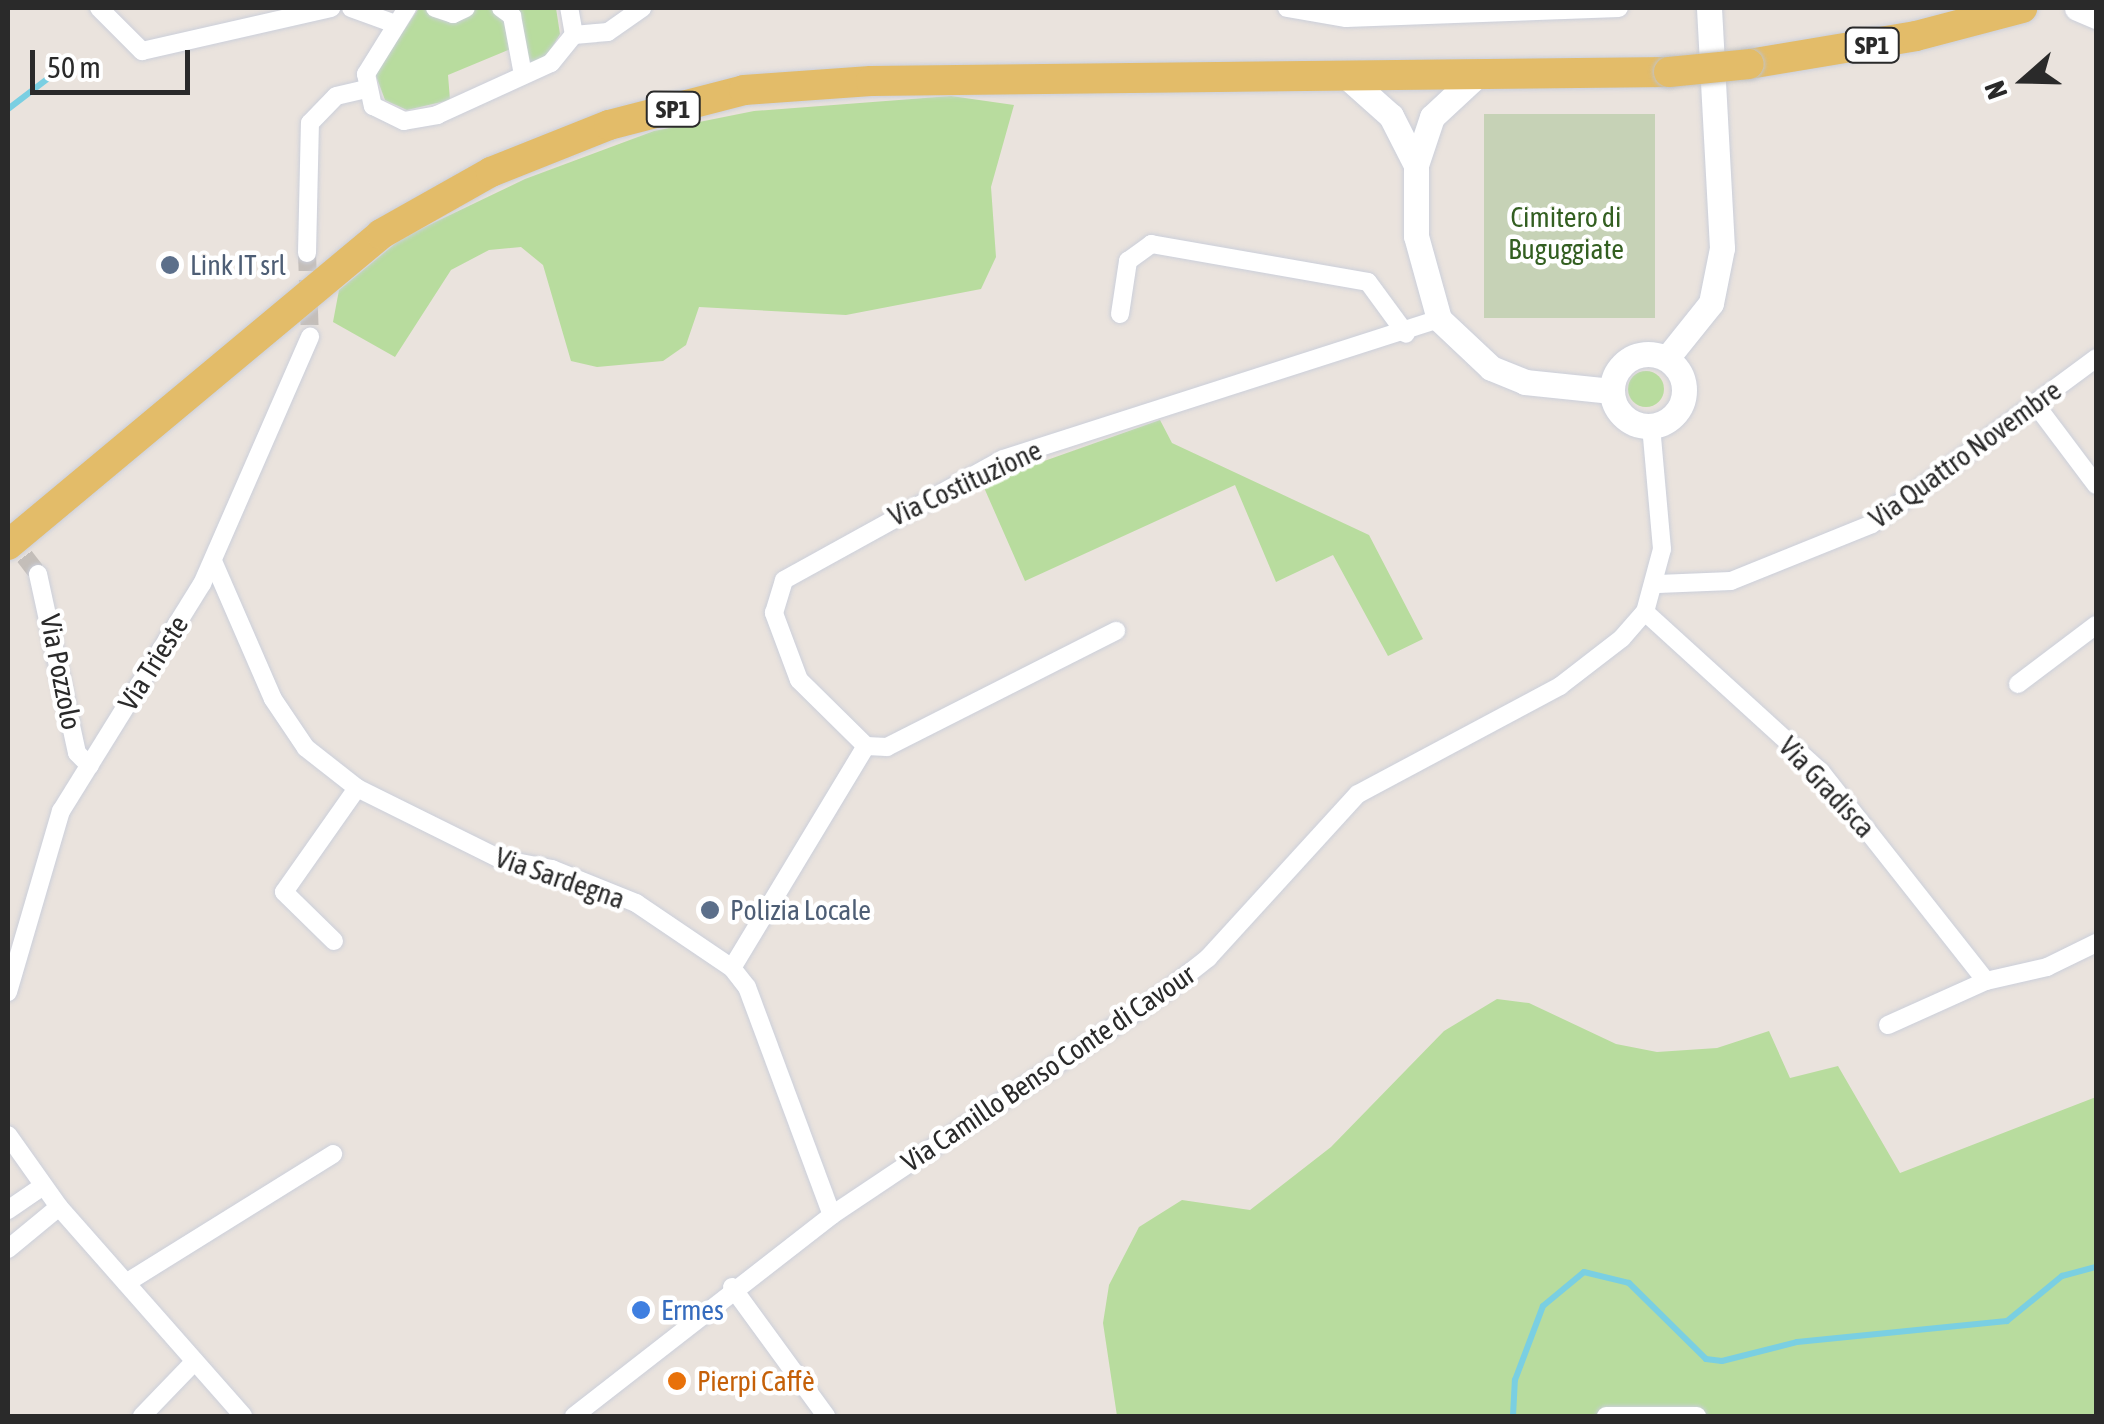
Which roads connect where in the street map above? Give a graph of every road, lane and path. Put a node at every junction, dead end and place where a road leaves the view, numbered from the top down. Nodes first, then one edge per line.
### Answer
1 (99, 8) edge
2 (331, 8) edge
3 (351, 8) edge
4 (407, 8) edge
5 (434, 8) edge
6 (466, 8) edge
7 (500, 8) edge
8 (569, 8) edge
9 (642, 8) edge
10 (1288, 8) edge
11 (1619, 8) edge
12 (1709, 8) edge
13 (2077, 8) edge
14 (2008, 12) edge
15 (2096, 16) edge
16 (395, 24) junction
17 (574, 35) junction
18 (523, 75) junction
19 (1346, 76) junction
20 (1476, 76) junction
21 (366, 89) junction
22 (1416, 165) junction
23 (307, 253) tunnel mouth
24 (1120, 314) dead end
25 (1439, 319) junction
26 (1406, 334) junction
27 (310, 337) tunnel mouth
28 (1667, 358) junction
29 (2096, 358) edge
30 (1612, 391) junction
31 (2036, 404) junction
32 (1651, 426) junction
33 (2096, 485) edge
34 (8, 545) edge
35 (213, 561) junction
36 (38, 574) tunnel mouth
37 (1658, 584) junction
38 (1645, 612) junction
39 (2096, 625) edge
40 (1116, 631) dead end
41 (2018, 684) dead end
42 (866, 746) junction
43 (90, 766) junction
44 (357, 788) junction
45 (334, 942) dead end
46 (2096, 943) edge
47 (732, 968) junction
48 (1986, 981) junction
49 (8, 992) edge
50 (1888, 1026) dead end
51 (8, 1135) edge
52 (332, 1154) dead end
53 (43, 1186) junction
54 (59, 1207) junction
55 (8, 1210) edge
56 (832, 1215) junction
57 (8, 1249) edge
58 (126, 1283) junction
59 (732, 1288) junction
60 (193, 1363) junction
61 (142, 1416) edge
62 (243, 1416) edge
63 (574, 1416) edge
64 (826, 1416) edge
65 (1606, 1416) edge
66 (1697, 1416) edge

1 - 2 street
3 - 16 street
4 - 16 street
5 - 6 street
7 - 18 street
8 - 17 street
9 - 17 street
10 - 11 street
12 - 28 main road
13 - 15 main road
14 - 20 main road, SP1, bridge
16 - 21 street
17 - 18 street
18 - 21 street
19 - 20 main road, SP1
19 - 22 main road
19 - 34 main road, SP1
20 - 22 main road
21 - 23 street
22 - 25 main road
24 - 26 street
25 - 26 street, Via Costituzione
25 - 30 main road
26 - 42 street, Via Costituzione
27 - 35 street, Via Trieste
28 - 30 main road
28 - 32 main road
29 - 31 street, Via Quattro Novembre
30 - 32 main road
31 - 33 street
31 - 37 street, Via Quattro Novembre
32 - 37 street, Via Camillo Benso Conte di Cavour
35 - 43 street, Via Trieste
35 - 44 street, Via Sardegna
36 - 43 street, Via Pozzolo
37 - 38 street, Via Camillo Benso Conte di Cavour
38 - 48 street, Via Gradisca
38 - 56 street, Via Camillo Benso Conte di Cavour
39 - 41 street
40 - 42 street
42 - 47 street
43 - 49 street, Via Trieste
44 - 45 street
44 - 47 street, Via Sardegna
46 - 48 street
47 - 56 street, Via Sardegna
48 - 50 street
51 - 53 street
52 - 58 street
53 - 54 street
53 - 55 street
54 - 57 street
54 - 58 street
56 - 59 street, Via Camillo Benso Conte di Cavour
58 - 60 street
59 - 63 street, Via Camillo Benso Conte di Cavour
59 - 64 street
60 - 61 street
60 - 62 street
65 - 66 street

